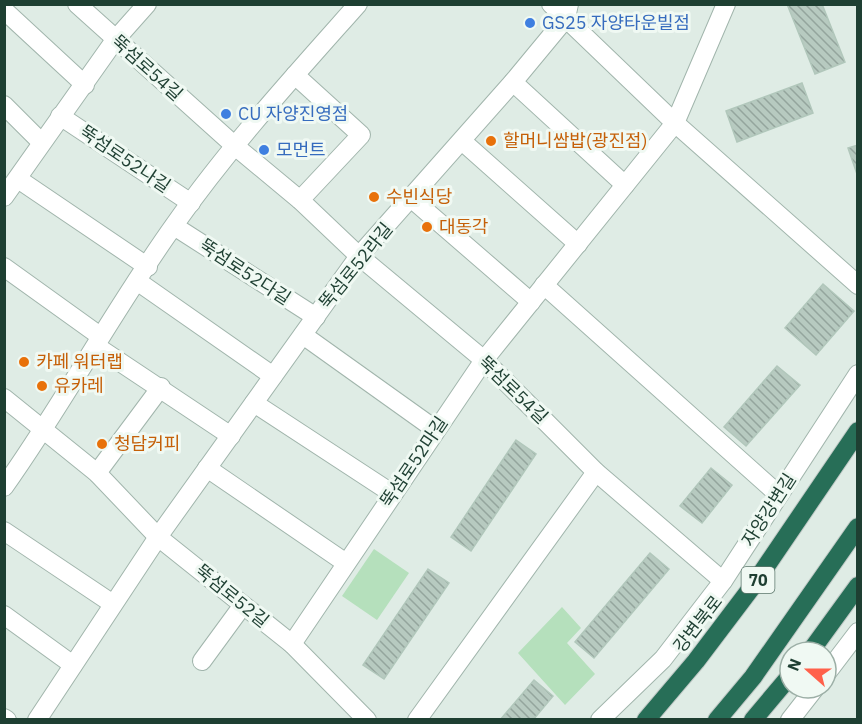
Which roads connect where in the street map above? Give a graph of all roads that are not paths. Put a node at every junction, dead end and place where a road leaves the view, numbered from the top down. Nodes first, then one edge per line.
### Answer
1 (77, 4) edge
2 (147, 4) edge
3 (358, 4) edge
4 (551, 4) edge
5 (726, 4) edge
6 (4, 10) edge
7 (567, 11) edge
8 (115, 40) junction
9 (295, 75) junction
10 (513, 82) junction
11 (85, 85) junction
12 (4, 105) edge
13 (60, 116) junction
14 (675, 123) junction
15 (462, 141) junction
16 (41, 142) junction
17 (235, 146) junction
18 (18, 179) junction
19 (625, 185) junction
20 (5, 197) edge
21 (412, 199) junction
22 (300, 200) junction
23 (191, 203) junction
24 (174, 226) junction
25 (578, 244) junction
26 (359, 256) junction
27 (4, 267) edge
28 (148, 267) junction
29 (137, 282) junction
30 (544, 285) junction
31 (858, 285) edge
32 (531, 302) junction
33 (316, 317) junction
34 (303, 335) junction
35 (98, 341) junction
36 (484, 360) junction
37 (858, 374) edge
38 (273, 376) junction
39 (160, 387) junction
40 (4, 398) edge
41 (254, 403) junction
42 (44, 430) junction
43 (436, 430) junction
44 (858, 431) edge
45 (231, 436) junction
46 (207, 468) junction
47 (596, 472) junction
48 (97, 473) junction
49 (4, 487) edge
50 (393, 494) junction
51 (779, 495) junction
52 (858, 527) edge
53 (4, 531) edge
54 (158, 537) junction
55 (346, 563) junction
56 (723, 581) junction
57 (858, 586) edge
58 (113, 604) junction
59 (243, 605) junction
60 (4, 615) edge
61 (858, 632) edge
62 (819, 640) edge
63 (292, 644) junction
64 (838, 658) edge
65 (202, 661) dead end
66 (73, 665) junction
67 (778, 690) edge
68 (806, 700) edge
69 (37, 720) edge
70 (367, 720) edge
71 (417, 720) edge
72 (600, 720) edge
73 (646, 720) edge
74 (717, 720) edge
75 (753, 720) edge
76 (790, 720) edge

1 - 8 street, 뚝섬로54길
2 - 8 street, 뚝섬로52나길
3 - 9 street
4 - 7 street
5 - 14 street, 뚝섬로52마길
6 - 11 street
7 - 10 street, 뚝섬로52라길
7 - 14 street
8 - 11 street, 뚝섬로52나길
8 - 17 street, 뚝섬로54길
9 - 17 street
9 - 22 street
10 - 15 street, 뚝섬로52라길
10 - 19 street
11 - 13 street, 뚝섬로52나길
12 - 16 street
13 - 16 street, 뚝섬로52나길
13 - 23 street, 뚝섬로52나길
14 - 19 street, 뚝섬로52마길
14 - 31 street
15 - 21 street, 뚝섬로52라길
15 - 25 street
16 - 18 street, 뚝섬로52나길
17 - 22 street, 뚝섬로54길
17 - 23 street
18 - 20 street, 뚝섬로52나길
18 - 28 street
19 - 25 street, 뚝섬로52마길
21 - 26 street, 뚝섬로52라길
21 - 32 street
22 - 26 street, 뚝섬로54길
23 - 24 street
24 - 28 street
24 - 33 street, 뚝섬로52다길
25 - 30 street, 뚝섬로52마길
26 - 33 street, 뚝섬로52라길
26 - 36 street, 뚝섬로54길
27 - 35 street
28 - 29 street
29 - 35 street
29 - 38 street
30 - 32 street, 뚝섬로52마길
30 - 51 street
32 - 36 street, 뚝섬로52마길
33 - 34 street, 뚝섬로52라길
34 - 38 street, 뚝섬로52라길
34 - 43 street
35 - 39 street
35 - 42 street
36 - 43 street, 뚝섬로52마길
36 - 47 street, 뚝섬로54길
37 - 51 street, 자양강변길
38 - 41 street, 뚝섬로52라길
39 - 45 street
39 - 48 street
40 - 42 street, 뚝섬로52길
41 - 45 street, 뚝섬로52라길
41 - 50 street
42 - 48 street, 뚝섬로52길
42 - 49 street
43 - 50 street, 뚝섬로52마길
44 - 73 highway, 강변북로 / 70
45 - 46 street, 뚝섬로52라길
46 - 54 street, 뚝섬로52라길
46 - 55 street
47 - 56 street, 뚝섬로54길
47 - 71 street
48 - 54 street, 뚝섬로52길
50 - 55 street, 뚝섬로52마길
51 - 56 street, 자양강변길
52 - 74 highway
53 - 58 street
54 - 58 street, 뚝섬로52라길
54 - 59 street, 뚝섬로52길
55 - 63 street, 뚝섬로52마길
56 - 72 street, 자양강변길
57 - 62 highway
58 - 66 street, 뚝섬로52라길
59 - 63 street, 뚝섬로52길
59 - 65 street
60 - 66 street
61 - 64 street
63 - 70 street, 뚝섬로52길
66 - 69 street, 뚝섬로52라길
67 - 75 highway
68 - 76 street

